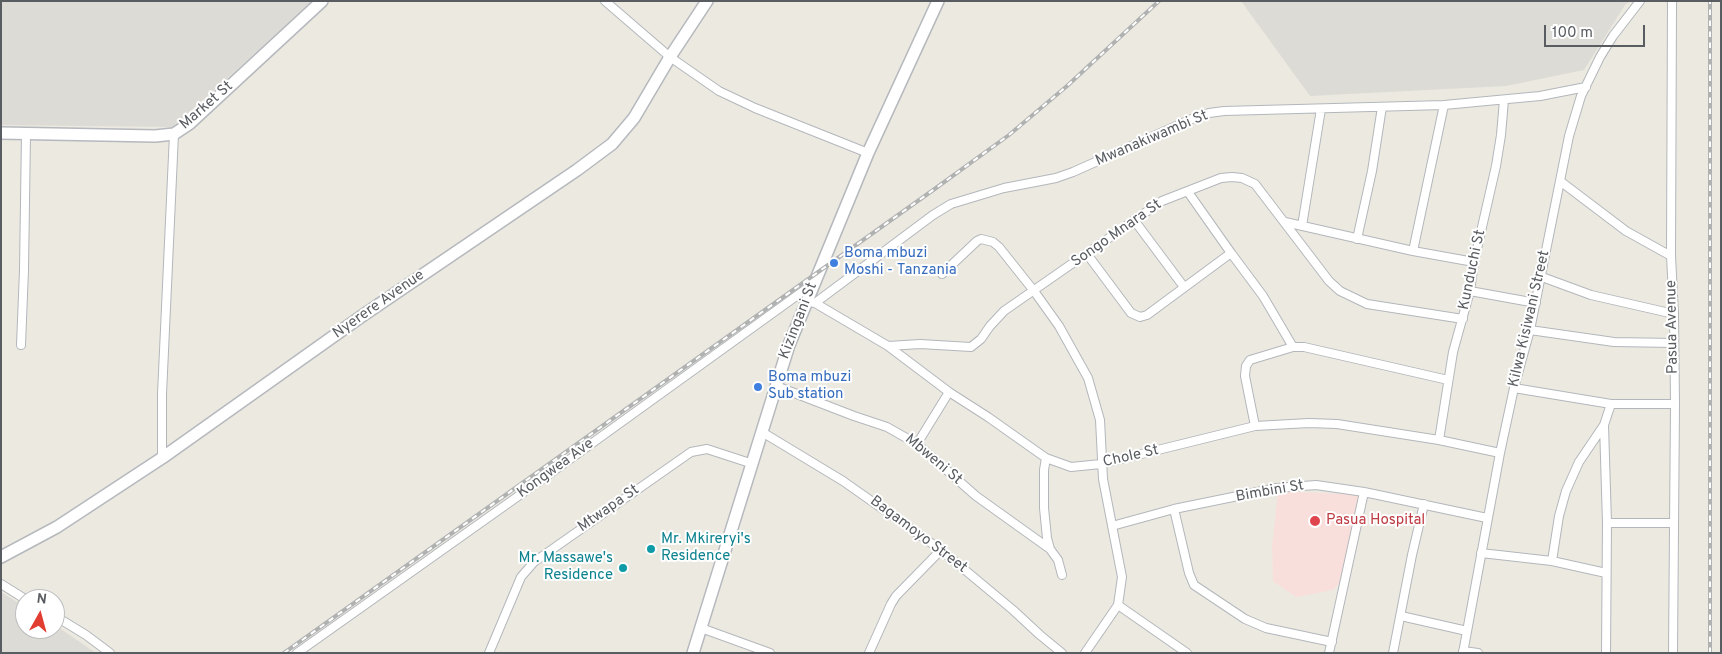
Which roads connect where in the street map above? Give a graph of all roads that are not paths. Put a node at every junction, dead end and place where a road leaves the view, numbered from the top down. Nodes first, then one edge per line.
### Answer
1 (322, 1) edge
2 (605, 1) edge
3 (707, 1) edge
4 (938, 1) edge
5 (1640, 1) edge
6 (1672, 1) edge
7 (670, 57) junction
8 (1586, 87) junction
9 (1504, 100) junction
10 (1444, 106) junction
11 (1382, 107) junction
12 (1321, 109) junction
13 (1, 133) edge
14 (26, 134) junction
15 (174, 134) junction
16 (868, 153) junction
17 (1560, 181) junction
18 (1188, 192) junction
19 (1134, 220) junction
20 (1285, 222) junction
21 (1302, 226) junction
22 (1357, 239) junction
23 (1413, 251) junction
24 (1231, 253) junction
25 (1087, 254) junction
26 (1671, 256) junction
27 (1474, 262) junction
28 (942, 274) dead end
29 (1542, 277) junction
30 (813, 284) junction
31 (1184, 287) junction
32 (1034, 291) junction
33 (1470, 291) junction
34 (810, 302) junction
35 (1536, 303) junction
36 (1674, 314) junction
37 (1463, 319) junction
38 (1530, 330) junction
39 (1674, 343) junction
40 (21, 345) dead end
41 (888, 346) junction
42 (1294, 347) junction
43 (1448, 380) junction
44 (776, 386) junction
45 (1514, 388) junction
46 (949, 392) junction
47 (1611, 404) junction
48 (1675, 404) junction
49 (1604, 425) junction
50 (1255, 426) junction
51 (762, 432) junction
52 (1439, 440) junction
53 (916, 444) junction
54 (1500, 453) junction
55 (162, 458) junction
56 (1046, 458) junction
57 (753, 464) junction
58 (1101, 464) junction
59 (1364, 492) junction
60 (1424, 504) junction
61 (1174, 509) junction
62 (1487, 518) junction
63 (1607, 523) junction
64 (1673, 523) junction
65 (1112, 526) junction
66 (1050, 549) junction
67 (941, 550) junction
68 (1481, 553) junction
69 (1, 557) edge
70 (1552, 561) junction
71 (1606, 573) junction
72 (1062, 575) dead end
73 (1, 584) edge
74 (15, 593) edge
75 (1118, 605) junction
76 (1401, 616) junction
77 (65, 622) edge
78 (701, 628) junction
79 (1467, 631) junction
80 (1332, 642) junction
81 (1058, 652) edge
82 (1463, 652) edge
83 (110, 653) edge
84 (297, 653) edge
85 (489, 653) edge
86 (693, 653) edge
87 (770, 653) edge
88 (870, 653) edge
89 (1085, 653) edge
90 (1187, 653) edge
91 (1329, 653) edge
92 (1393, 653) edge
93 (1478, 653) edge
94 (1606, 653) edge
95 (1673, 653) edge

1 - 15 street, Market St
2 - 7 street
3 - 7 street, Nyerere Avenue
4 - 16 street, Kizingani St
5 - 8 street, Kilwa Kisiwani Street
6 - 26 street, Pasua Avenue
7 - 16 street
7 - 55 street, Nyerere Avenue
8 - 9 street, Mwanakiwambi St
8 - 17 street, Kilwa Kisiwani Street
9 - 10 street, Mwanakiwambi St
9 - 27 street, Kunduchi St
10 - 11 street, Mwanakiwambi St
10 - 23 street
11 - 12 street, Mwanakiwambi St
11 - 22 street
12 - 21 street
12 - 34 street, Mwanakiwambi St
13 - 14 street, Market St
14 - 15 street, Market St
14 - 40 street
15 - 55 street
16 - 30 street, Kizingani St
17 - 26 street
17 - 29 street, Kilwa Kisiwani Street
18 - 19 street, Songo Mnara St
18 - 20 street, Songo Mnara St
18 - 24 street
19 - 25 street, Songo Mnara St
19 - 31 street
20 - 21 street
20 - 37 street, Songo Mnara St
21 - 22 street
22 - 23 street
23 - 27 street
24 - 31 street
24 - 42 street
25 - 31 street
25 - 32 street, Songo Mnara St
26 - 36 street, Pasua Avenue
27 - 33 street, Kunduchi St
28 - 32 street
29 - 35 street, Kilwa Kisiwani Street
29 - 36 street
30 - 34 street, Kizingani St
30 - 84 street, Kongwea Ave
32 - 41 street, Songo Mnara St
32 - 58 street
33 - 35 street
33 - 37 street, Kunduchi St
34 - 41 street, Chole St
34 - 44 street, Kizingani St
35 - 38 street, Kilwa Kisiwani Street
36 - 39 street, Pasua Avenue
37 - 43 street, Kunduchi St
38 - 39 street
38 - 45 street, Kilwa Kisiwani Street
39 - 48 street, Pasua Avenue
41 - 46 street, Chole St
42 - 43 street
42 - 50 street
43 - 52 street, Kunduchi St
44 - 51 street, Kizingani St
44 - 53 street, Mbweni St
45 - 47 street
45 - 54 street, Kilwa Kisiwani Street
46 - 53 street
46 - 56 street, Chole St
47 - 48 street
47 - 49 street
48 - 64 street, Pasua Avenue
49 - 63 street
49 - 70 street
50 - 52 street, Chole St
50 - 58 street, Chole St
51 - 57 street, Kizingani St
51 - 67 street, Bagamoyo Street
52 - 54 street, Chole St
53 - 66 street, Mbweni St
54 - 62 street, Kilwa Kisiwani Street
55 - 69 street, Nyerere Avenue
56 - 58 street, Chole St
56 - 66 street
57 - 78 street, Kizingani St
57 - 85 street, Mtwapa St
58 - 65 street
59 - 60 street, Bimbini St
59 - 61 street, Bimbini St
59 - 80 street
60 - 62 street, Bimbini St
60 - 76 street
61 - 65 street, Bimbini St
61 - 80 street
62 - 68 street, Kilwa Kisiwani Street
63 - 64 street
63 - 71 street
64 - 95 street, Pasua Avenue
65 - 75 street
66 - 72 street, Mbweni St
67 - 81 street, Bagamoyo Street
67 - 88 street
68 - 70 street
68 - 79 street, Kilwa Kisiwani Street
70 - 71 street
71 - 94 street
73 - 74 street
75 - 89 street
75 - 90 street
76 - 79 street
76 - 92 street
77 - 83 street
78 - 86 street, Kizingani St
78 - 87 street
79 - 82 street, Kilwa Kisiwani Street
80 - 91 street
82 - 93 street

